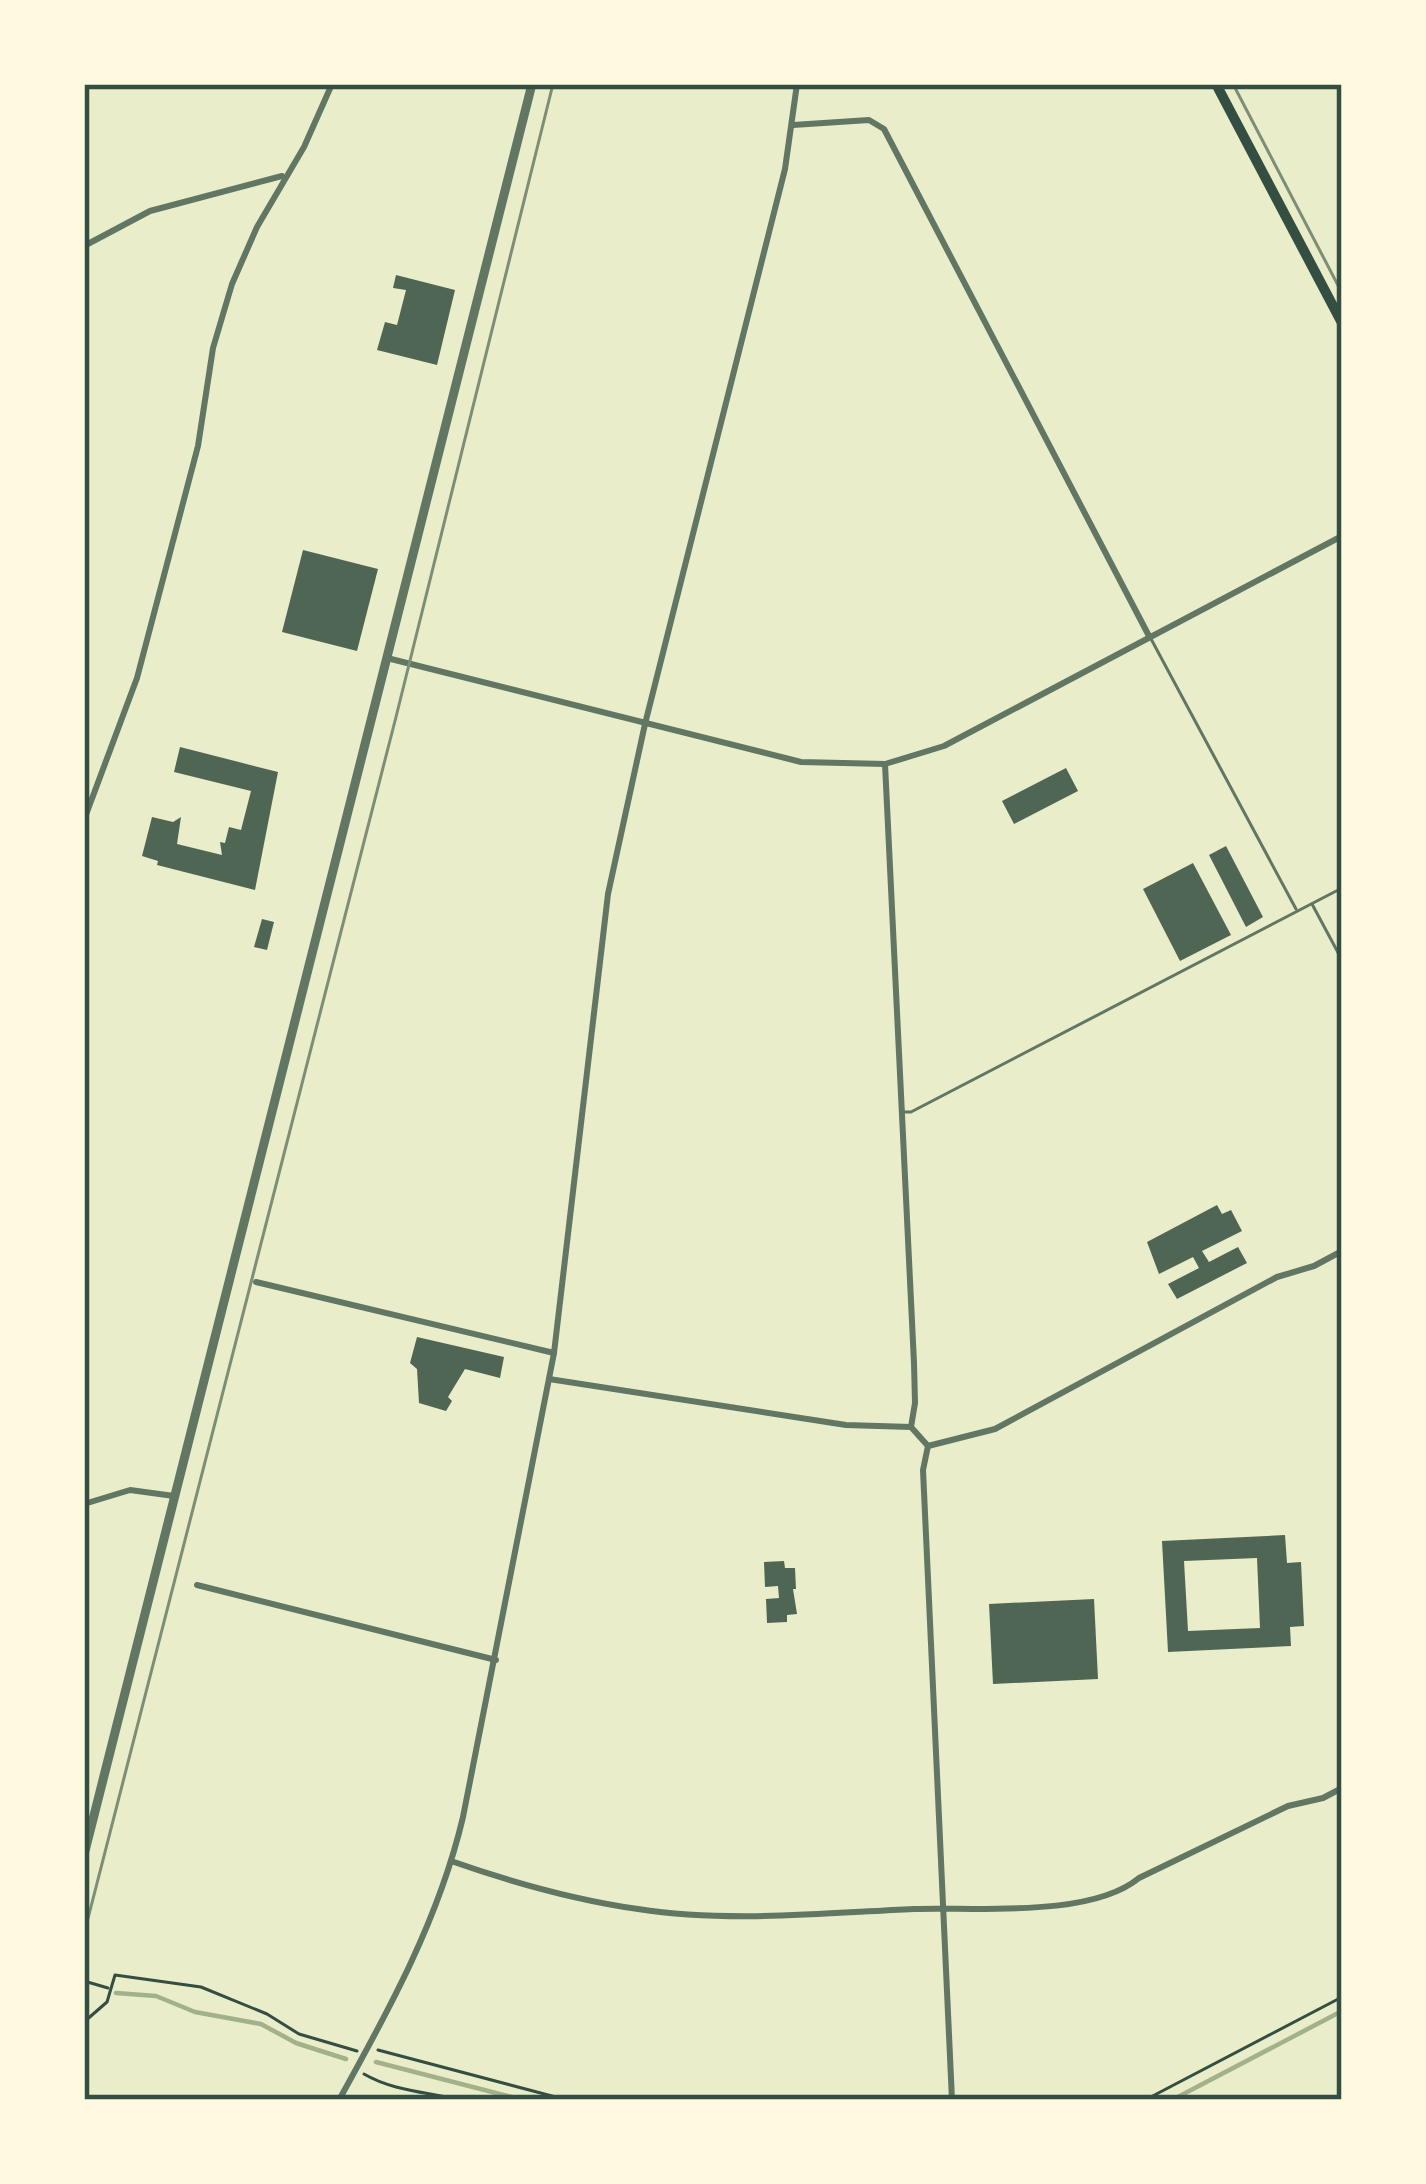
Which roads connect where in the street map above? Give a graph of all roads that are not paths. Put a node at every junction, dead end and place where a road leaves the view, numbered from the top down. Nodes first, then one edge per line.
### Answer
1 (332, 84) edge
2 (532, 84) edge
3 (797, 84) edge
4 (1216, 84) edge
5 (793, 124) junction
6 (286, 175) junction
7 (84, 246) edge
8 (1342, 323) edge
9 (1342, 536) edge
10 (1149, 636) junction
11 (387, 658) junction
12 (645, 724) junction
13 (885, 764) junction
14 (84, 820) edge
15 (1342, 888) edge
16 (1312, 904) junction
17 (1297, 911) junction
18 (1342, 960) edge
19 (902, 1113) junction
20 (1342, 1251) edge
21 (256, 1282) dead end
22 (554, 1353) junction
23 (549, 1379) junction
24 (911, 1427) junction
25 (928, 1446) junction
26 (174, 1496) junction
27 (84, 1504) edge
28 (197, 1585) dead end
29 (496, 1660) junction
30 (1342, 1788) edge
31 (84, 1855) edge
32 (451, 1861) junction
33 (942, 1909) junction
34 (339, 2100) edge
35 (952, 2100) edge

1 - 6 street
2 - 11 street
3 - 5 street
4 - 8 main road
5 - 10 street
5 - 12 street
6 - 7 street
6 - 14 street
9 - 10 street
10 - 13 street
10 - 17 lane
11 - 12 street
11 - 26 street
12 - 13 street
12 - 22 street
13 - 19 street
15 - 16 lane
16 - 17 lane
16 - 18 lane
17 - 19 lane
19 - 24 street
20 - 25 street
21 - 22 street
22 - 23 street
23 - 24 street
23 - 29 street
24 - 25 street
25 - 33 street
26 - 27 street
26 - 31 street
28 - 29 street
29 - 32 street
30 - 33 street
32 - 33 street
32 - 34 street
33 - 35 street

